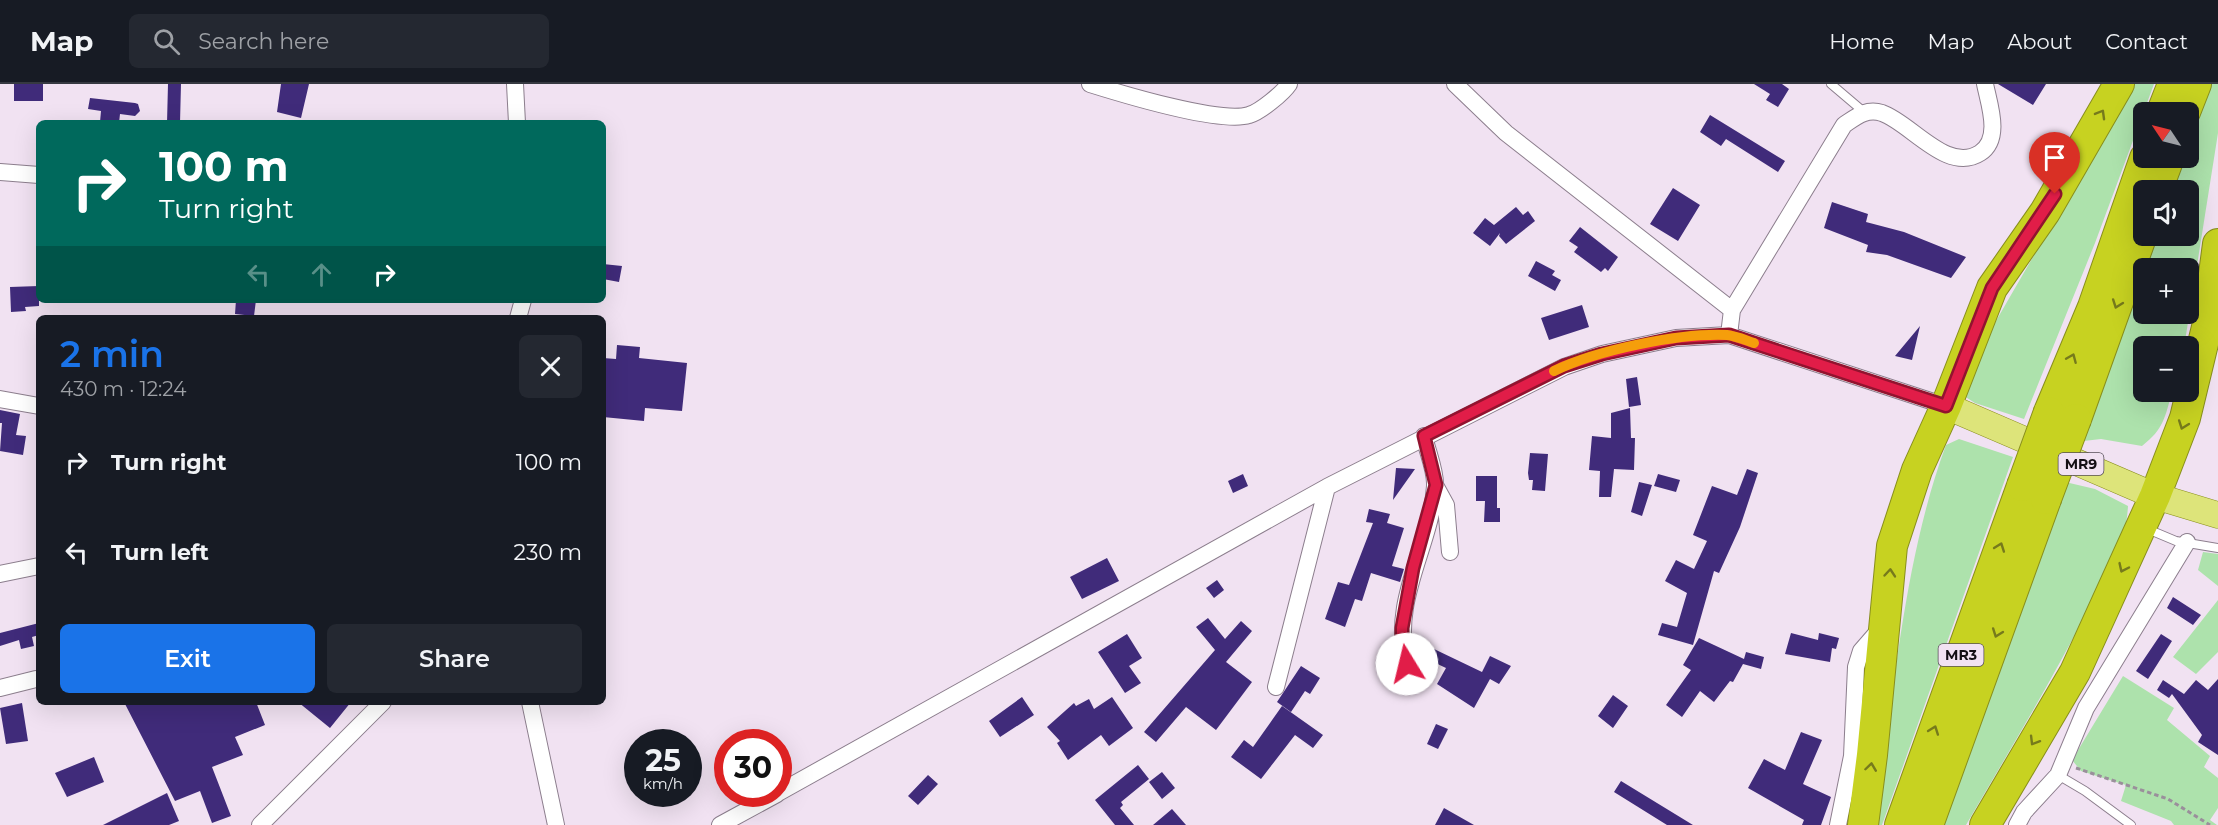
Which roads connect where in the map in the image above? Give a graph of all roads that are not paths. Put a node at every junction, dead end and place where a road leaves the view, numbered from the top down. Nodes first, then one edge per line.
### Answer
1 (515, 84) edge
2 (1090, 84) edge
3 (1289, 84) edge
4 (1455, 84) edge
5 (1831, 84) edge
6 (1984, 84) edge
7 (2119, 84) edge
8 (2173, 84) edge
9 (2196, 84) edge
10 (2166, 102) edge
11 (2189, 102) edge
12 (1864, 112) junction
13 (517, 120) edge
14 (2142, 168) edge
15 (0, 172) edge
16 (36, 175) edge
17 (2218, 244) edge
18 (2137, 246) edge
19 (1732, 310) junction
20 (1729, 335) junction
21 (0, 399) edge
22 (36, 405) edge
23 (1946, 406) junction
24 (2062, 415) junction
25 (1424, 436) junction
26 (1436, 485) junction
27 (1327, 487) junction
28 (2034, 492) junction
29 (2155, 496) junction
30 (2218, 515) edge
31 (2142, 526) junction
32 (2187, 542) junction
33 (2218, 548) edge
34 (1450, 552) dead end
35 (36, 567) edge
36 (0, 574) edge
37 (1885, 624) junction
38 (1407, 664) dead end
39 (36, 680) dead end
40 (1276, 687) dead end
41 (0, 688) edge
42 (380, 705) edge
43 (531, 705) edge
44 (2060, 769) junction
45 (792, 785) edge
46 (761, 807) edge
47 (746, 819) edge
48 (260, 825) edge
49 (556, 825) edge
50 (720, 825) edge
51 (1838, 825) edge
52 (1863, 825) edge
53 (1900, 825) edge
54 (1928, 825) edge
55 (1985, 825) edge
56 (2017, 825) edge
57 (2131, 825) edge

1 - 13 street
2 - 3 street
4 - 19 street
5 - 12 lane
6 - 12 street
23 -> 7 highway
8 - 10 highway
9 - 11 highway
12 - 19 street
24 -> 14 highway, MR3
15 - 16 street
17 -> 29 highway
18 -> 24 highway, MR3
19 - 20 street
20 - 23 street
20 - 25 street
21 - 22 street
23 - 29 main road, MR9
37 -> 23 highway
24 - 28 highway, MR3, bridge
25 - 26 street
25 - 27 street
26 - 34 street
26 - 38 street
27 - 40 street
27 - 45 street
53 -> 28 highway, MR3
28 -> 54 highway, MR3
29 - 30 main road, MR9
29 - 31 highway
31 - 32 lane
31 -> 55 highway
32 - 33 lane
32 - 44 street
35 - 36 street
37 - 51 street
52 -> 37 highway
39 - 41 street
42 - 48 street
43 - 49 street
44 - 56 street
44 - 57 lane
46 - 47 street
47 - 50 street

